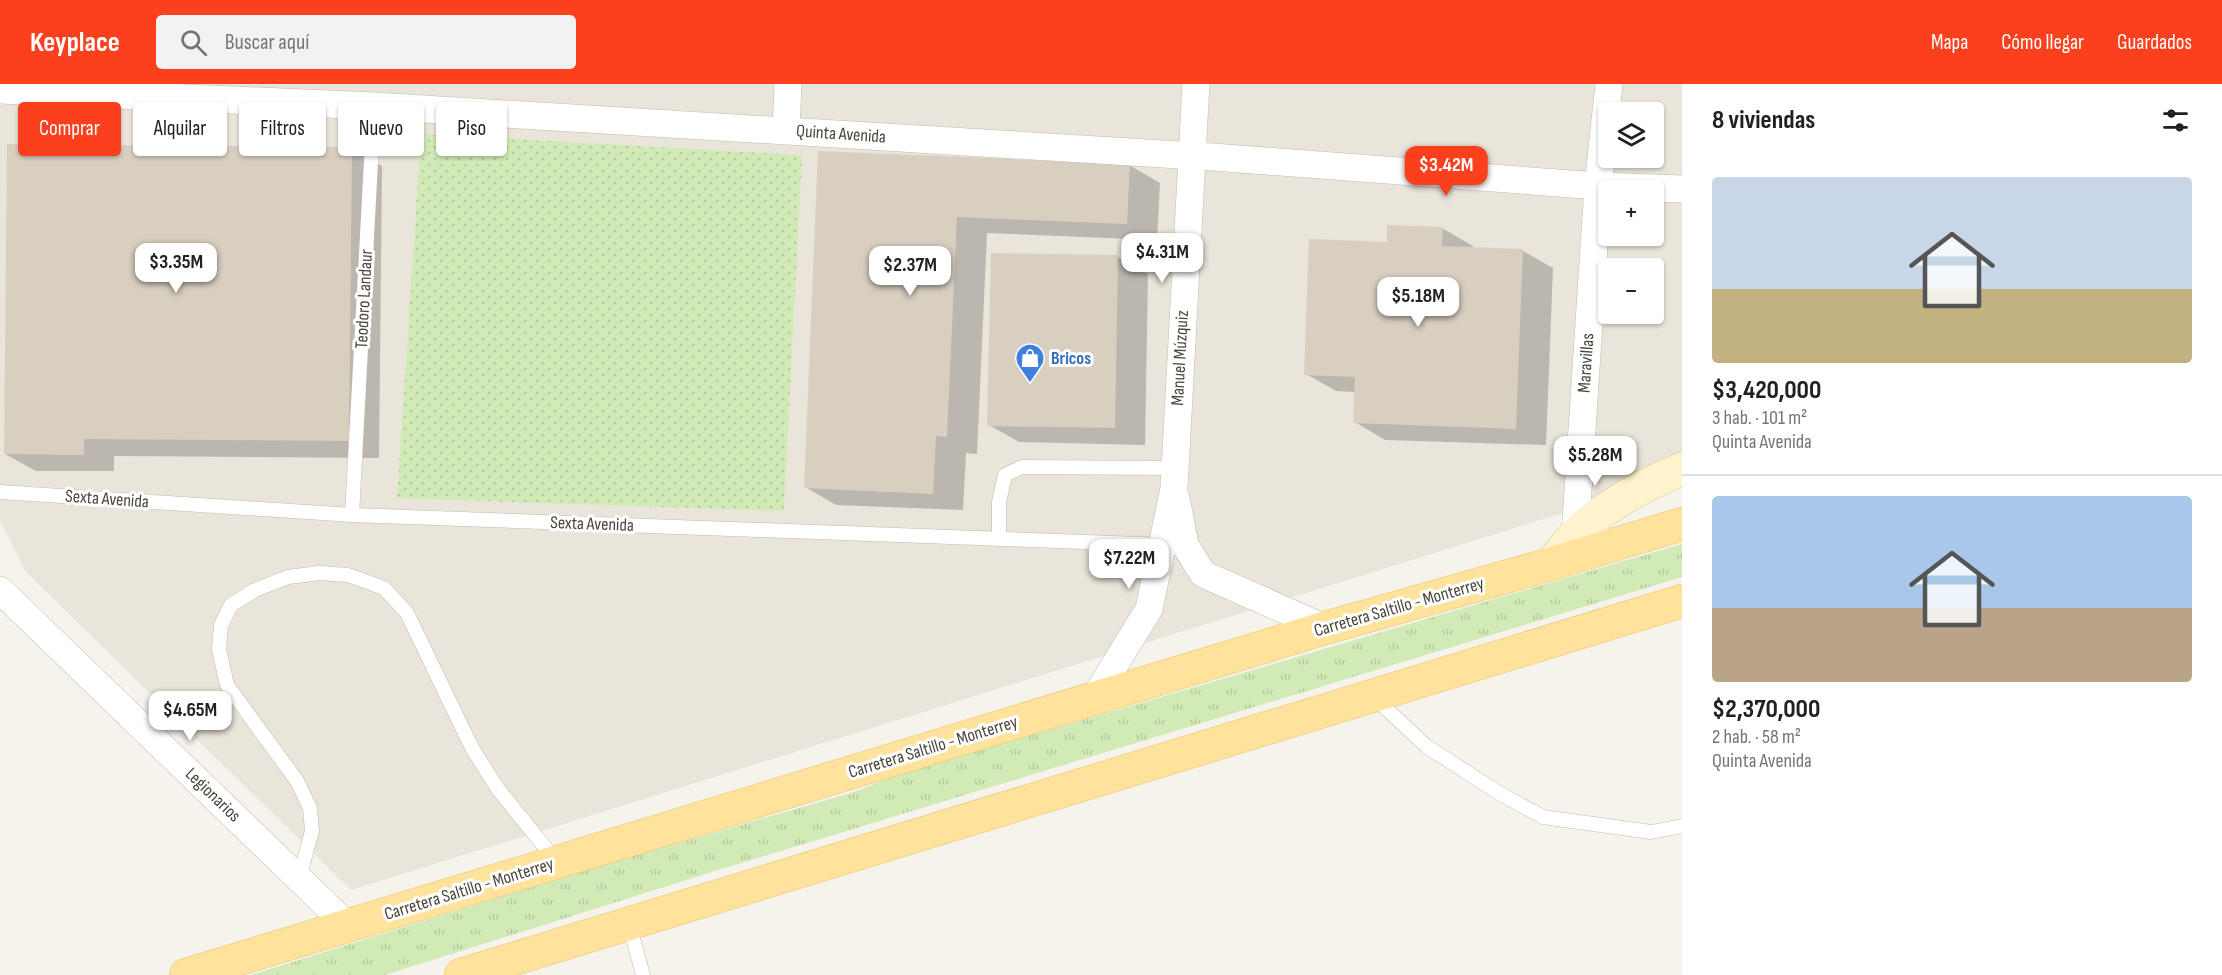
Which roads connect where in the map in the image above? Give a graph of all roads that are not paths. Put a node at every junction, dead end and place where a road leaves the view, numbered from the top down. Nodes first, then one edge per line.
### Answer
1 (788, 84) edge
2 (1196, 84) edge
3 (1610, 84) edge
4 (0, 90) edge
5 (375, 95) edge
6 (786, 130) junction
7 (1191, 156) junction
8 (1599, 180) edge
9 (1598, 186) joint
10 (1664, 188) edge
11 (1682, 189) edge
12 (1682, 469) edge
13 (1174, 478) junction
14 (0, 492) edge
15 (352, 515) junction
16 (1682, 524) edge
17 (1575, 536) junction
18 (999, 539) junction
19 (1173, 545) junction
20 (1551, 564) junction
21 (0, 590) edge
22 (1682, 601) edge
23 (1325, 628) junction
24 (1372, 695) junction
25 (1095, 697) junction
26 (1682, 825) edge
27 (557, 863) junction
28 (299, 878) junction
29 (629, 924) junction
30 (348, 926) junction
31 (186, 975) edge
32 (461, 975) edge
33 (643, 975) edge

1 - 6 street
2 - 7 street, Manuel Múzquiz
3 - 8 street, Maravillas
4 - 5 street, Quinta Avenida
5 - 6 street, Quinta Avenida
5 - 15 lane, Teodoro Landaur
6 - 7 street, Quinta Avenida
7 - 9 street, Quinta Avenida
7 - 13 street, Manuel Múzquiz
9 - 17 street, Maravillas
10 - 11 street, Quinta Avenida
12 - 17 street
13 - 18 lane
13 - 19 street, Manuel Múzquiz
14 - 15 lane, Sexta Avenida
15 - 18 lane, Sexta Avenida
16 - 20 main road, Carretera Saltillo - Monterrey
17 - 20 street
18 - 19 lane, Sexta Avenida
19 - 23 street
19 - 25 street, Manuel Múzquiz
20 - 23 main road, Carretera Saltillo - Monterrey
21 - 28 street, Legionarios
22 - 24 main road
23 - 25 main road, Carretera Saltillo - Monterrey
24 - 26 lane
24 - 29 main road
25 - 27 main road, Carretera Saltillo - Monterrey
27 - 28 lane
27 - 30 main road, Carretera Saltillo - Monterrey
28 - 30 street, Legionarios
29 - 32 main road
29 - 33 lane
30 - 31 main road, Carretera Saltillo - Monterrey

